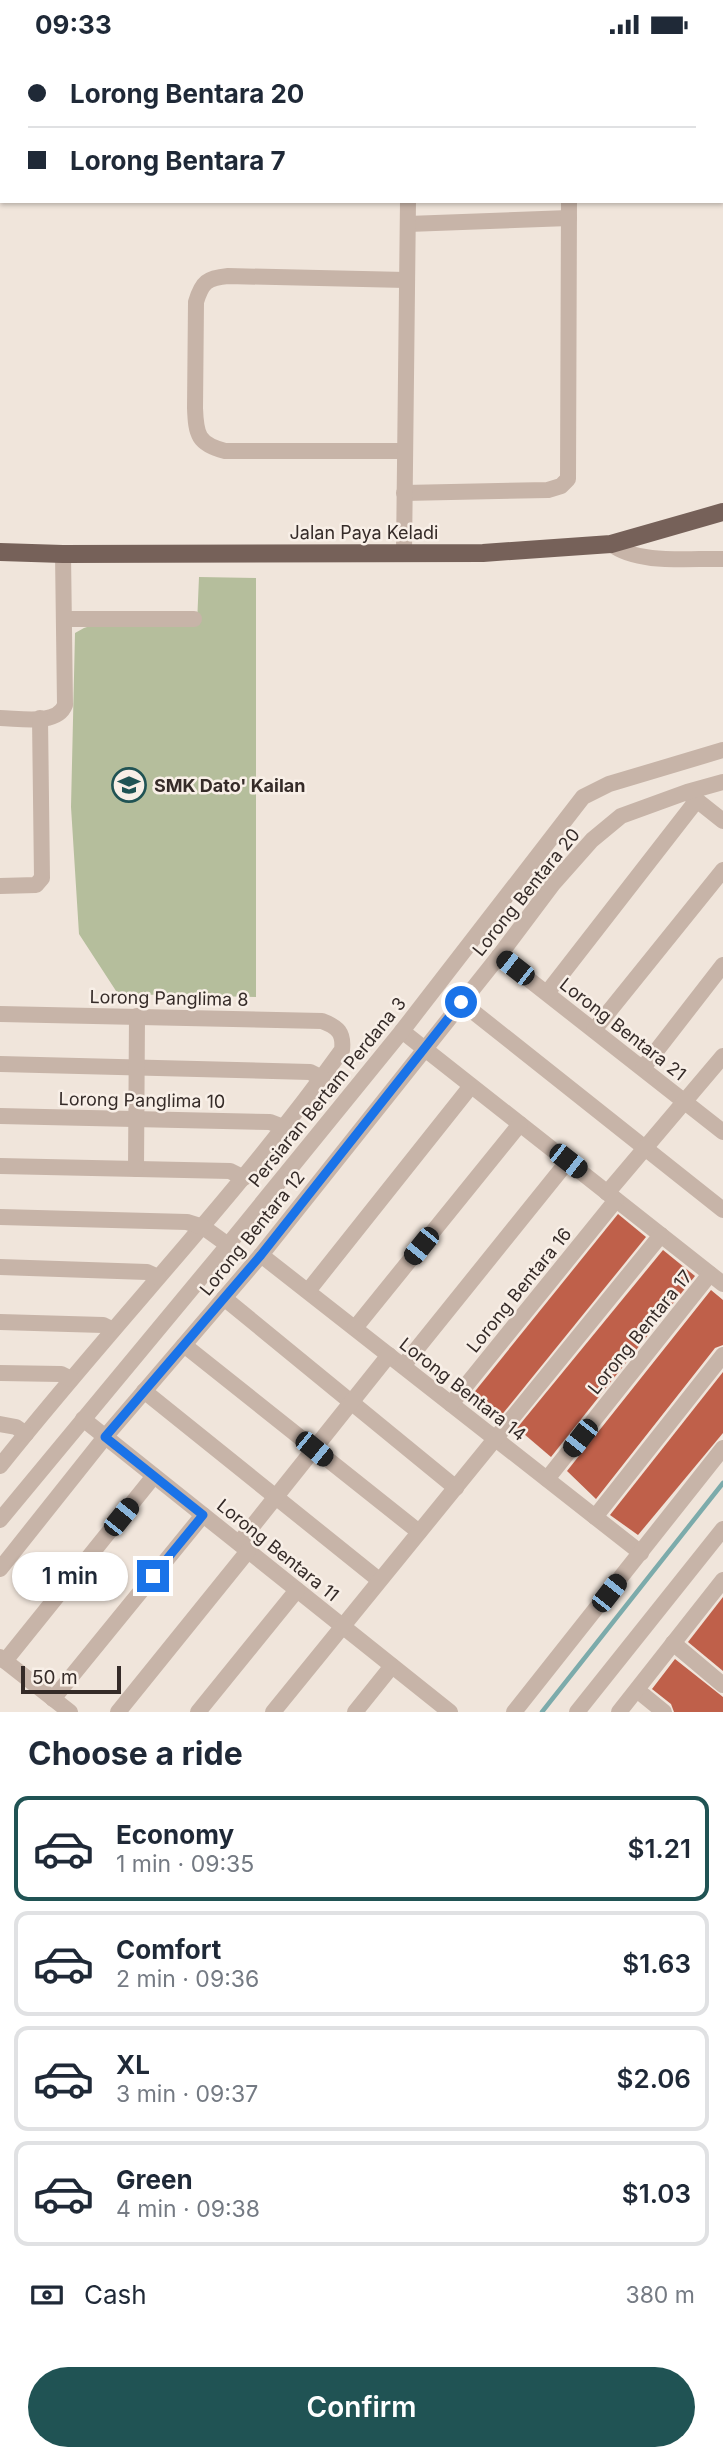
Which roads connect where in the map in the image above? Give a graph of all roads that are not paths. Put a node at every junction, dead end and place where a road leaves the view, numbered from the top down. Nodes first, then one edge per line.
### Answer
1 (408, 203) edge
2 (569, 209) edge
3 (408, 224) junction
4 (406, 280) junction
5 (405, 451) junction
6 (404, 493) junction
7 (723, 512) edge
8 (611, 544) junction
9 (0, 552) edge
10 (404, 553) junction
11 (63, 554) junction
12 (723, 559) edge
13 (64, 618) junction
14 (194, 619) dead end
15 (0, 718) edge
16 (40, 718) junction
17 (723, 750) edge
18 (723, 782) edge
19 (692, 796) junction
20 (723, 821) edge
21 (723, 870) edge
22 (0, 886) edge
23 (499, 956) junction
24 (723, 965) edge
25 (547, 993) junction
26 (461, 1002) junction
27 (0, 1014) edge
28 (137, 1016) junction
29 (594, 1030) junction
30 (402, 1031) junction
31 (424, 1049) junction
32 (723, 1056) edge
33 (0, 1064) edge
34 (137, 1067) junction
35 (642, 1068) junction
36 (322, 1078) junction
37 (471, 1086) junction
38 (684, 1101) junction
39 (0, 1116) edge
40 (136, 1120) junction
41 (520, 1124) junction
42 (283, 1127) junction
43 (723, 1132) edge
44 (645, 1148) junction
45 (568, 1161) junction
46 (0, 1166) edge
47 (136, 1169) junction
48 (244, 1178) junction
49 (612, 1196) junction
50 (723, 1210) edge
51 (0, 1217) edge
52 (203, 1227) junction
53 (661, 1235) junction
54 (228, 1245) junction
55 (261, 1255) junction
56 (0, 1267) edge
57 (159, 1277) junction
58 (717, 1279) edge
59 (307, 1291) junction
60 (224, 1298) junction
61 (0, 1322) edge
62 (355, 1328) junction
63 (113, 1330) junction
64 (184, 1345) junction
65 (389, 1355) junction
66 (723, 1355) edge
67 (403, 1366) junction
68 (0, 1373) edge
69 (71, 1379) junction
70 (144, 1391) junction
71 (351, 1403) junction
72 (452, 1404) junction
73 (83, 1419) junction
74 (0, 1424) edge
75 (26, 1434) junction
76 (105, 1437) junction
77 (496, 1439) junction
78 (723, 1448) edge
79 (314, 1449) junction
80 (0, 1466) edge
81 (154, 1476) junction
82 (547, 1479) junction
83 (456, 1488) junction
84 (276, 1497) junction
85 (203, 1515) junction
86 (595, 1517) junction
87 (0, 1520) edge
88 (723, 1529) edge
89 (419, 1532) junction
90 (244, 1547) junction
91 (640, 1553) junction
92 (0, 1569) edge
93 (379, 1580) junction
94 (723, 1580) edge
95 (297, 1590) junction
96 (342, 1626) junction
97 (674, 1643) junction
98 (3, 1659) edge
99 (392, 1666) junction
100 (721, 1680) edge
101 (637, 1690) junction
102 (53, 1699) junction
103 (432, 1707) edge
104 (70, 1712) edge
105 (117, 1712) edge
106 (198, 1712) edge
107 (273, 1712) edge
108 (355, 1712) edge
109 (450, 1712) edge
110 (514, 1712) edge
111 (577, 1712) edge
112 (619, 1712) edge
113 (664, 1712) edge

1 - 3 street
2 - 3 street
2 - 6 street
3 - 4 street
4 - 5 street
4 - 5 street
5 - 6 street
6 - 10 street
7 - 8 main road, Jalan Paya Keladi
8 - 10 main road, Jalan Paya Keladi
8 - 12 street
9 - 11 main road, Jalan Paya Keladi
10 - 11 main road, Jalan Paya Keladi
11 - 13 street
13 - 14 street
13 - 16 street
15 - 16 street
16 - 22 street
17 - 30 street, Persiaran Bertam Perdana 3
18 - 19 street, Lorong Bentara 20
19 - 20 street
19 - 23 street, Lorong Bentara 20
19 - 25 street
21 - 29 street
23 - 25 street, Lorong Bentara 21
23 - 26 street, Lorong Bentara 20
24 - 35 street
25 - 29 street, Lorong Bentara 21
26 - 31 street, Lorong Bentara 20
26 - 44 street
27 - 28 street, Lorong Panglima 8
28 - 34 street
28 - 36 street, Lorong Panglima 8
29 - 35 street, Lorong Bentara 21
30 - 31 street
30 - 54 street, Persiaran Bertam Perdana 3
31 - 37 street
31 - 55 street, Lorong Bentara 12
32 - 38 street, Lorong Bentara 16
33 - 34 street
34 - 36 street
34 - 40 street
35 - 38 street, Lorong Bentara 21
36 - 42 street
37 - 41 street
37 - 59 street
38 - 43 street, Lorong Bentara 21
38 - 44 street, Lorong Bentara 16
39 - 40 street, Lorong Panglima 10
40 - 42 street, Lorong Panglima 10
40 - 47 street
41 - 45 street
41 - 62 street
42 - 48 street
44 - 49 street, Lorong Bentara 16
44 - 50 street
45 - 49 street
45 - 67 street
46 - 47 street
47 - 48 street
48 - 52 street
49 - 53 street
49 - 72 street, Lorong Bentara 16
51 - 52 street
52 - 54 street
52 - 57 street
53 - 58 street
53 - 77 street
54 - 73 street, Persiaran Bertam Perdana 3
55 - 59 street, Lorong Bentara 14
55 - 60 street, Lorong Bentara 12
56 - 57 street
57 - 63 street
58 - 82 street, Lorong Bentara 17
59 - 62 street, Lorong Bentara 14
60 - 64 street, Lorong Bentara 12
60 - 71 street
61 - 63 street
62 - 65 street, Lorong Bentara 14
63 - 69 street
64 - 70 street, Lorong Bentara 12
64 - 79 street
65 - 67 street, Lorong Bentara 14
65 - 71 street
66 - 86 street
67 - 72 street, Lorong Bentara 14
68 - 69 street
69 - 75 street
70 - 76 street, Lorong Bentara 12
70 - 84 street
71 - 79 street
71 - 83 street
72 - 77 street, Lorong Bentara 14
73 - 76 street, Lorong Bentara 11
73 - 87 street, Persiaran Bertam Perdana 3
74 - 75 street
75 - 80 street
76 - 81 street, Lorong Bentara 11
76 - 92 street, Lorong Bentara 12
77 - 82 street, Lorong Bentara 14
77 - 83 street
78 - 91 street
79 - 84 street
79 - 89 street
81 - 85 street, Lorong Bentara 11
81 - 98 street
82 - 86 street, Lorong Bentara 14
83 - 89 street
84 - 90 street
84 - 93 street
85 - 90 street, Lorong Bentara 11
85 - 102 street
86 - 91 street, Lorong Bentara 14
88 - 111 street
89 - 93 street
90 - 95 street, Lorong Bentara 11
90 - 105 street
91 - 110 street
93 - 96 street
94 - 97 street
95 - 96 street, Lorong Bentara 11
95 - 106 street
96 - 99 street, Lorong Bentara 11
96 - 107 street
97 - 100 street
97 - 101 street
98 - 102 street
99 - 103 street, Lorong Bentara 11
99 - 108 street
101 - 112 street
101 - 113 street
102 - 104 street
103 - 109 street, Lorong Bentara 11

